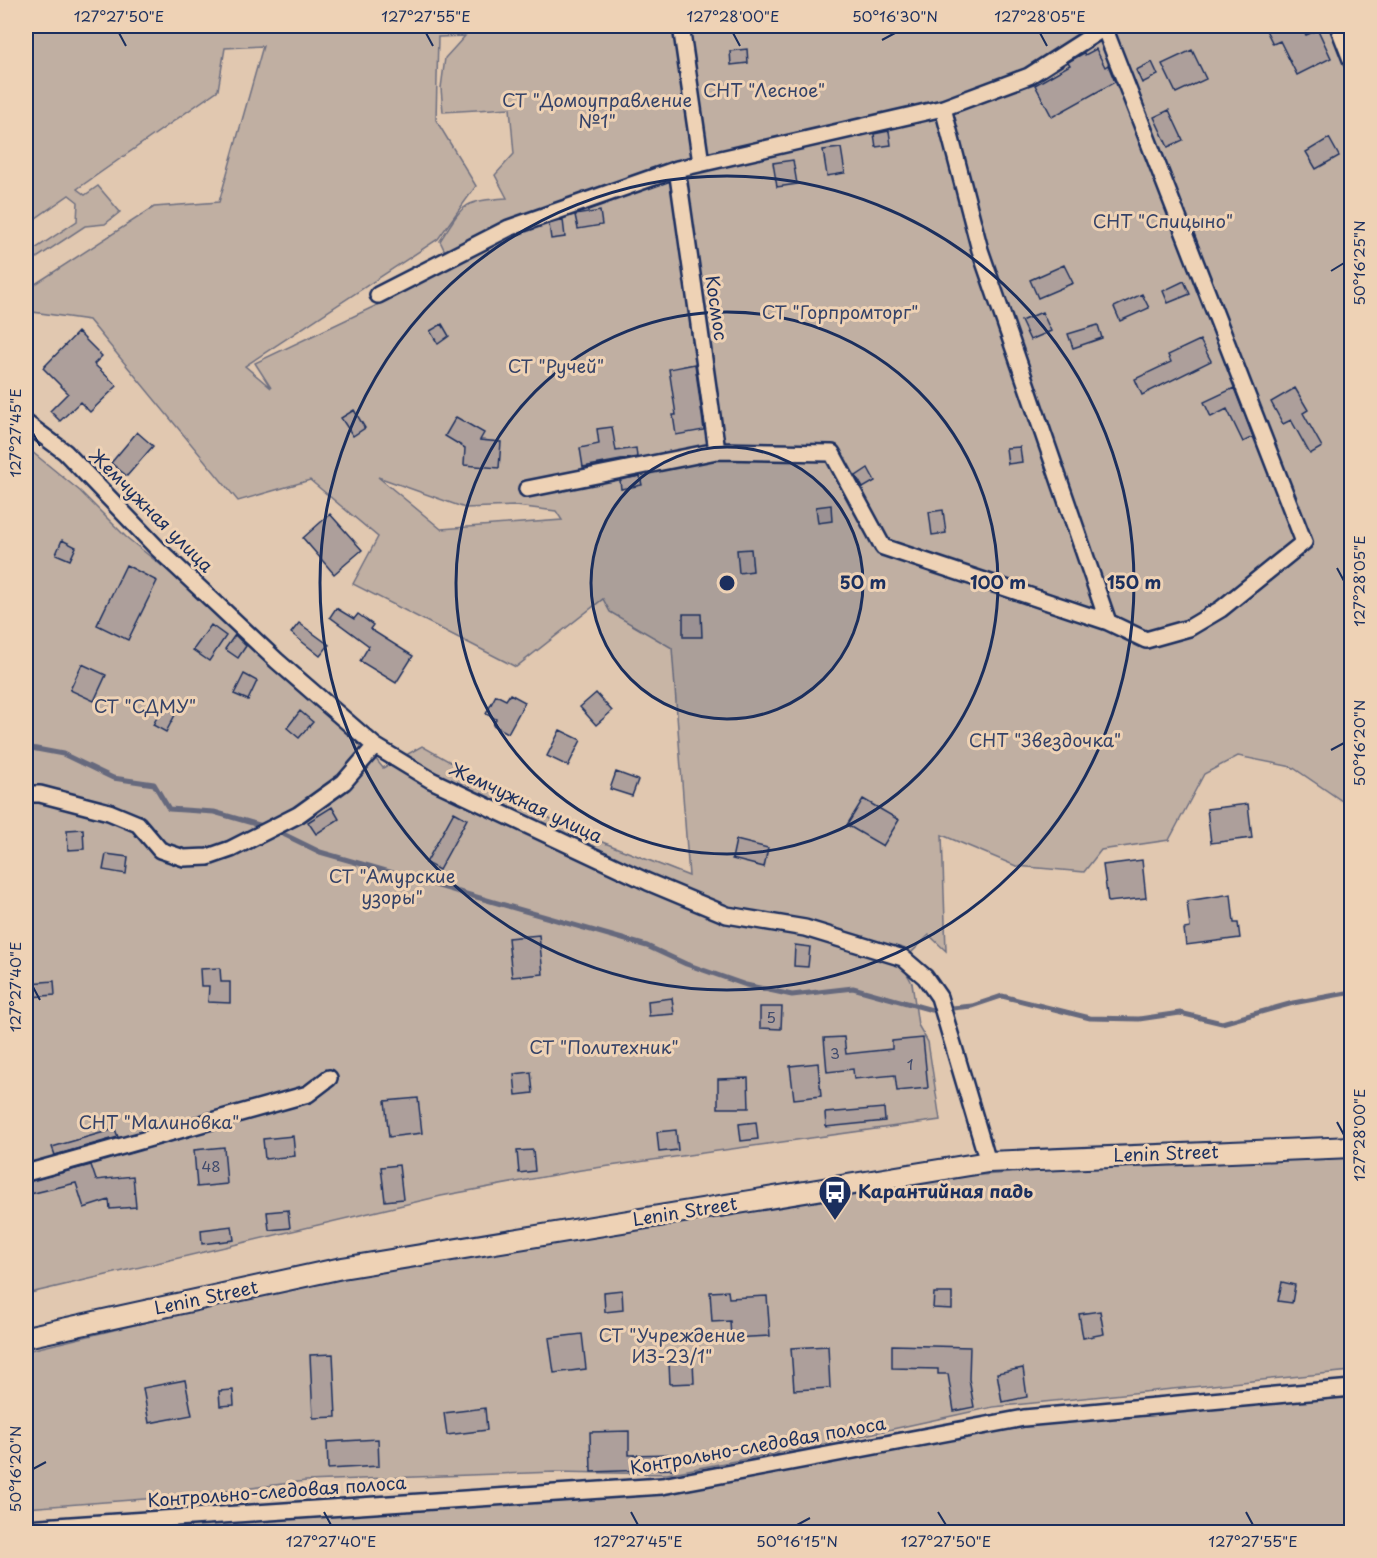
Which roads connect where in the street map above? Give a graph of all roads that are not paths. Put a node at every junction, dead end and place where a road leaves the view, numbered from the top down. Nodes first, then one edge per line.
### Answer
1 (681, 26) edge
2 (1105, 26) edge
3 (1338, 26) edge
4 (1352, 62) edge
5 (943, 108) junction
6 (701, 163) junction
7 (677, 169) junction
8 (378, 295) dead end
9 (26, 423) edge
10 (717, 451) junction
11 (527, 489) dead end
12 (1108, 622) junction
13 (375, 746) junction
14 (26, 794) edge
15 (329, 1078) dead end
16 (1352, 1147) edge
17 (988, 1162) junction
18 (26, 1173) edge
19 (26, 1337) edge
20 (1352, 1388) edge
21 (26, 1528) edge

1 - 6 street
2 - 5 street
2 - 12 street
3 - 4 street
5 - 6 street
5 - 12 street
6 - 7 street
7 - 8 street
7 - 10 street, Космос
9 - 13 street, Жемчужная улица
10 - 11 street
10 - 12 street
13 - 14 street
13 - 17 street, Жемчужная улица
15 - 18 street
16 - 17 street, Lenin Street
17 - 19 street, Lenin Street
20 - 21 street, Контрольно-следовая полоса

